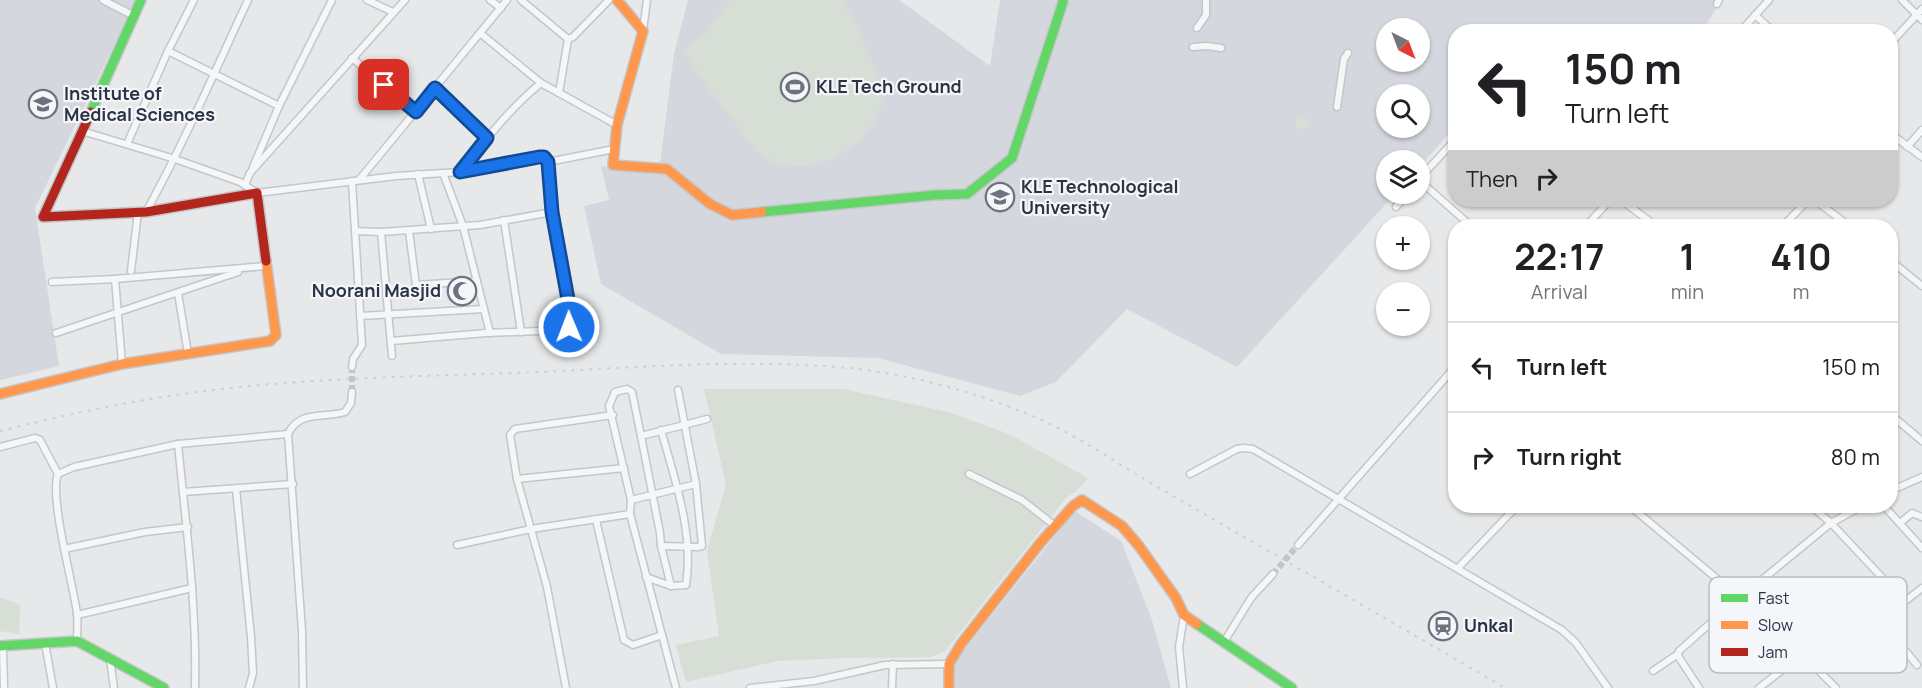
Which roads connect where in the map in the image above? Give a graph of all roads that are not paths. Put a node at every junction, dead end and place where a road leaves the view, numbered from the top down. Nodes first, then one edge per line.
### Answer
1 (103, 0) edge
2 (141, 0) edge
3 (194, 0) edge
4 (248, 0) edge
5 (332, 0) edge
6 (368, 0) edge
7 (405, 0) edge
8 (490, 0) edge
9 (507, 0) edge
10 (521, 0) edge
11 (609, 0) edge
12 (617, 0) edge
13 (647, 0) edge
14 (1206, 0) edge
15 (1769, 0) edge
16 (1902, 0) edge
17 (1064, 2) dead end
18 (501, 8) junction
19 (1922, 9) edge
20 (393, 12) junction
21 (1755, 15) junction
22 (134, 16) junction
23 (1919, 17) edge
24 (1747, 24) edge
25 (1765, 24) edge
26 (1197, 28) dead end
27 (643, 31) junction
28 (480, 33) junction
29 (1898, 37) edge
30 (568, 39) junction
31 (1193, 47) dead end
32 (1221, 48) dead end
33 (168, 51) junction
34 (1348, 53) dead end
35 (352, 58) junction
36 (214, 75) junction
37 (541, 82) junction
38 (435, 88) junction
39 (559, 93) junction
40 (279, 106) junction
41 (1337, 107) dead end
42 (416, 112) junction
43 (617, 125) junction
44 (1922, 130) edge
45 (82, 131) junction
46 (487, 138) junction
47 (1898, 140) edge
48 (127, 144) junction
49 (1907, 147) junction
50 (614, 149) junction
51 (1448, 149) edge
52 (1922, 157) edge
53 (176, 159) junction
54 (548, 162) junction
55 (1430, 168) edge
56 (460, 172) junction
57 (250, 173) junction
58 (443, 173) junction
59 (418, 174) junction
60 (356, 180) junction
61 (245, 185) junction
62 (1430, 190) edge
63 (257, 193) junction
64 (1399, 204) edge
65 (1448, 206) edge
66 (1396, 207) dead end
67 (1450, 207) edge
68 (1604, 207) edge
69 (1630, 207) edge
70 (1801, 207) edge
71 (1824, 207) edge
72 (142, 212) junction
73 (552, 212) junction
74 (1463, 219) edge
75 (1592, 219) edge
76 (1647, 219) edge
77 (1790, 219) edge
78 (1840, 219) edge
79 (504, 220) junction
80 (463, 226) junction
81 (431, 229) junction
82 (355, 231) junction
83 (409, 231) junction
84 (381, 232) junction
85 (266, 266) junction
86 (1898, 266) edge
87 (247, 268) junction
88 (131, 271) dead end
89 (115, 279) junction
90 (477, 281) junction
91 (52, 282) dead end
92 (1922, 286) edge
93 (178, 293) junction
94 (484, 309) junction
95 (117, 313) junction
96 (389, 314) junction
97 (360, 316) junction
98 (521, 332) junction
99 (56, 333) dead end
100 (490, 333) junction
101 (391, 341) junction
102 (188, 354) junction
103 (392, 356) dead end
104 (122, 364) junction
105 (352, 367) tunnel mouth
106 (1448, 375) edge
107 (678, 390) dead end
108 (352, 392) tunnel mouth
109 (0, 394) edge
110 (613, 415) junction
111 (707, 419) dead end
112 (1898, 421) edge
113 (685, 423) junction
114 (661, 430) junction
115 (288, 434) junction
116 (641, 436) junction
117 (1922, 441) edge
118 (178, 444) junction
119 (0, 447) edge
120 (624, 468) junction
121 (58, 474) junction
122 (969, 474) dead end
123 (1190, 474) dead end
124 (1922, 477) edge
125 (518, 478) junction
126 (293, 483) junction
127 (696, 484) junction
128 (1898, 488) edge
129 (236, 489) junction
130 (678, 489) junction
131 (183, 492) junction
132 (653, 495) junction
133 (1336, 499) junction
134 (631, 500) junction
135 (1510, 513) edge
136 (1638, 513) edge
137 (1819, 513) edge
138 (1849, 513) edge
139 (1891, 513) edge
140 (630, 514) junction
141 (1922, 517) edge
142 (596, 520) junction
143 (1831, 523) junction
144 (1900, 523) junction
145 (1055, 526) junction
146 (188, 527) junction
147 (531, 529) junction
148 (457, 545) dead end
149 (1298, 545) tunnel mouth
150 (661, 546) junction
151 (688, 547) junction
152 (1922, 548) edge
153 (64, 549) junction
154 (1458, 568) junction
155 (1273, 574) tunnel mouth
156 (646, 577) junction
157 (1715, 577) edge
158 (1765, 577) edge
159 (1883, 577) edge
160 (671, 586) junction
161 (192, 588) junction
162 (1922, 588) edge
163 (1907, 600) edge
164 (77, 615) junction
165 (1184, 615) junction
166 (1709, 625) edge
167 (662, 635) junction
168 (77, 641) junction
169 (1224, 642) junction
170 (45, 644) junction
171 (1, 646) edge
172 (1907, 652) edge
173 (1678, 654) junction
174 (110, 659) junction
175 (893, 664) junction
176 (949, 664) junction
177 (1917, 665) dead end
178 (1653, 671) dead end
179 (1821, 673) edge
180 (1776, 674) edge
181 (803, 685) edge
182 (766, 687) edge
183 (1762, 687) edge
184 (4, 688) edge
185 (53, 688) edge
186 (114, 688) edge
187 (164, 688) edge
188 (195, 688) edge
189 (249, 688) edge
190 (303, 688) edge
191 (566, 688) edge
192 (676, 688) edge
193 (750, 688) edge
194 (892, 688) edge
195 (949, 688) edge
196 (1183, 688) edge
197 (1292, 688) edge
198 (1608, 688) edge
199 (1699, 688) edge
200 (1836, 688) edge

1 - 22 street
2 - 22 street
3 - 33 street
4 - 36 street
5 - 40 street
6 - 20 street
7 - 20 street
8 - 18 street
9 - 18 street
10 - 30 street
11 - 30 street
12 - 27 street
13 - 27 street
14 - 26 street
15 - 21 street
16 - 23 street
17 - 50 street
18 - 28 street
19 - 23 street
20 - 35 street
21 - 24 street
21 - 25 street
22 - 45 street
23 - 29 street
27 - 43 street
28 - 37 street
28 - 38 street
30 - 39 street
31 - 32 street
33 - 36 street
33 - 48 street
34 - 41 street
35 - 42 street
35 - 57 street
36 - 40 street
36 - 53 street
37 - 39 street
37 - 46 street
38 - 42 street
38 - 46 street
39 - 43 street
40 - 57 street
42 - 60 street
43 - 50 street
44 - 49 street
45 - 48 street
45 - 72 street
46 - 56 street
47 - 49 street
48 - 53 street
49 - 52 street
50 - 54 street
51 - 55 street
53 - 61 street
53 - 72 street
54 - 56 street
54 - 73 street
56 - 58 street
57 - 61 street
58 - 59 street
58 - 80 street
59 - 60 street
59 - 81 street
60 - 63 street
60 - 82 street
61 - 63 street
62 - 65 street
63 - 72 street
63 - 85 street
64 - 66 street
67 - 74 street
68 - 75 street
69 - 76 street
70 - 77 street
71 - 78 street
72 - 88 street
73 - 79 street
73 - 98 street
79 - 80 street
79 - 98 street
80 - 81 street
80 - 90 street
81 - 83 street
82 - 84 street
82 - 97 street
83 - 84 street
83 - 90 street
84 - 96 street
85 - 87 street
85 - 102 street
86 - 92 street
87 - 89 street
87 - 93 street
89 - 91 street
89 - 95 street
90 - 94 street
93 - 95 street
93 - 102 street
94 - 96 street
94 - 100 street
95 - 99 street
95 - 104 street
96 - 97 street
96 - 101 street
97 - 105 street
98 - 100 street
100 - 101 street
101 - 103 street
102 - 104 street
104 - 109 street
106 - 133 street
107 - 113 street
108 - 115 street
110 - 116 street
110 - 120 street
110 - 125 street
111 - 113 street
112 - 117 street
113 - 114 street
113 - 127 street
114 - 116 street
114 - 130 street
115 - 118 street
115 - 126 street
116 - 132 street
118 - 121 street
118 - 131 street
119 - 121 street
120 - 125 street
120 - 134 street
121 - 153 street
122 - 145 street
123 - 133 street
124 - 128 street
125 - 147 street
126 - 129 street
126 - 190 street
127 - 130 street
127 - 151 street
129 - 131 street
129 - 189 street
130 - 132 street
130 - 151 street
131 - 146 street
132 - 134 street
132 - 150 street
133 - 149 street
133 - 154 street
134 - 140 street
135 - 154 street
136 - 157 street
137 - 143 street
138 - 143 street
139 - 144 street
140 - 142 street
140 - 156 street
141 - 144 street
142 - 147 street
142 - 167 street
143 - 158 street
143 - 159 street
144 - 152 street
145 - 165 street
145 - 176 street
146 - 153 street
146 - 161 street
147 - 148 street
147 - 191 street
150 - 151 street
150 - 160 street
151 - 160 street
153 - 164 street
154 - 198 street
155 - 169 street
156 - 160 street
156 - 167 street
161 - 164 street
161 - 188 street
162 - 163 street
164 - 168 street
165 - 169 street
165 - 196 street
166 - 173 street
167 - 192 street
168 - 170 street
168 - 174 street
169 - 197 street
170 - 171 street
170 - 185 street
171 - 184 street
172 - 177 street
173 - 178 street
173 - 199 street
174 - 186 street
174 - 187 street
175 - 176 street
175 - 181 street
175 - 194 street
176 - 195 street
179 - 200 street
180 - 183 street
181 - 182 street
182 - 193 street

